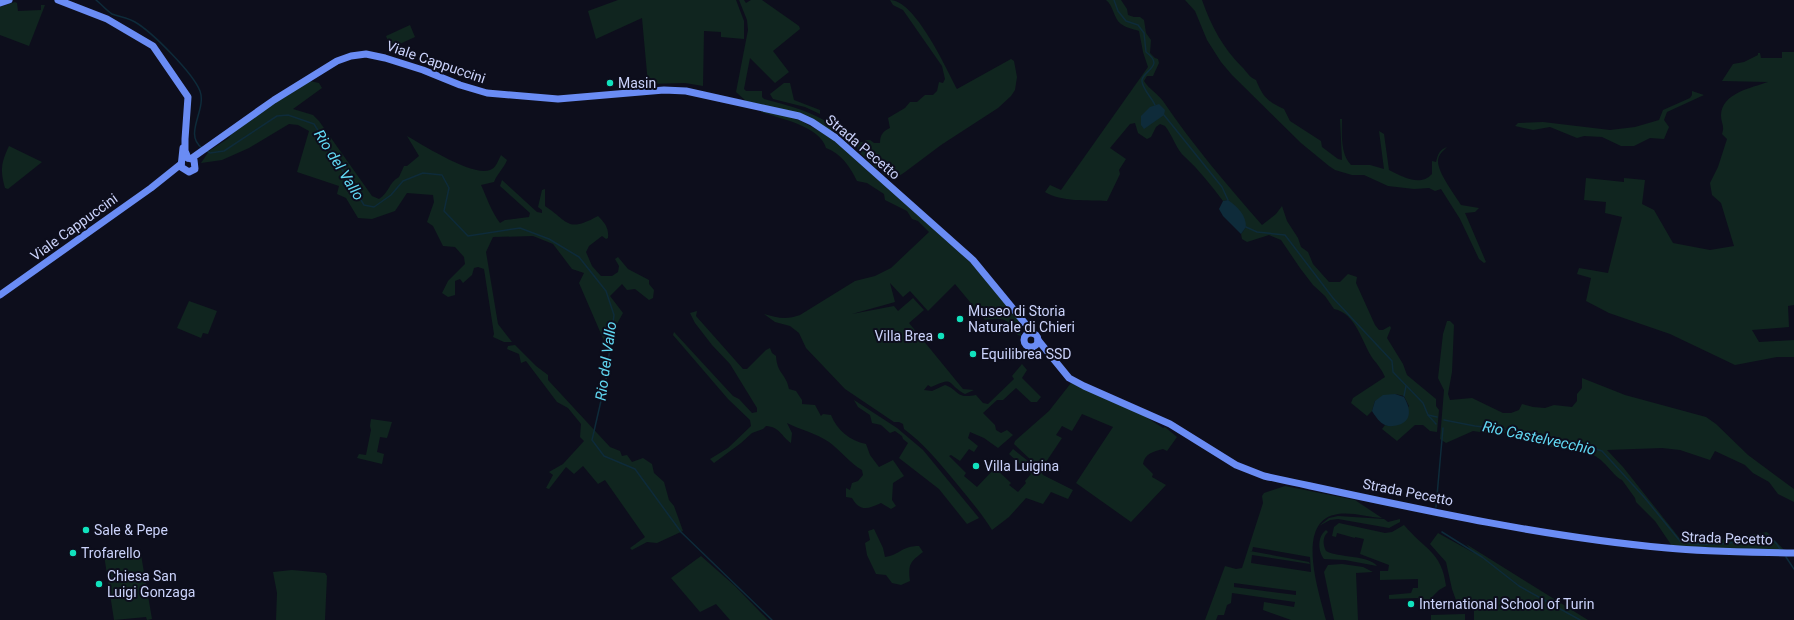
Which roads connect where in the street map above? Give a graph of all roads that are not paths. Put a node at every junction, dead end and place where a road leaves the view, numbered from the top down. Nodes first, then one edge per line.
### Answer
1 (8, 0) edge
2 (58, 0) edge
3 (0, 2) edge
4 (545, 98) joint
5 (192, 158) junction
6 (185, 171) junction
7 (164, 179) junction
8 (0, 295) edge
9 (1019, 316) junction
10 (1033, 333) junction
11 (1024, 336) junction
12 (1038, 340) junction
13 (1033, 347) junction
14 (1051, 356) junction
15 (1794, 553) edge

1 - 3 main road
2 - 5 main road
4 - 5 main road, Viale Cappuccini
4 - 9 main road, Strada Pecetto
5 - 6 main road
5 - 6 main road, Viale Cappuccini
5 - 7 main road, Viale Cappuccini
6 - 7 main road, Viale Cappuccini
7 - 8 main road, Viale Cappuccini
9 - 10 main road, Strada Pecetto
9 - 11 main road, Strada Pecetto
10 - 11 main road
10 - 12 main road, Strada Pecetto
11 - 13 main road, Strada Pecetto
12 - 13 main road
12 - 14 main road, Strada Pecetto
13 - 14 main road, Strada Pecetto
14 - 15 main road, Strada Pecetto

